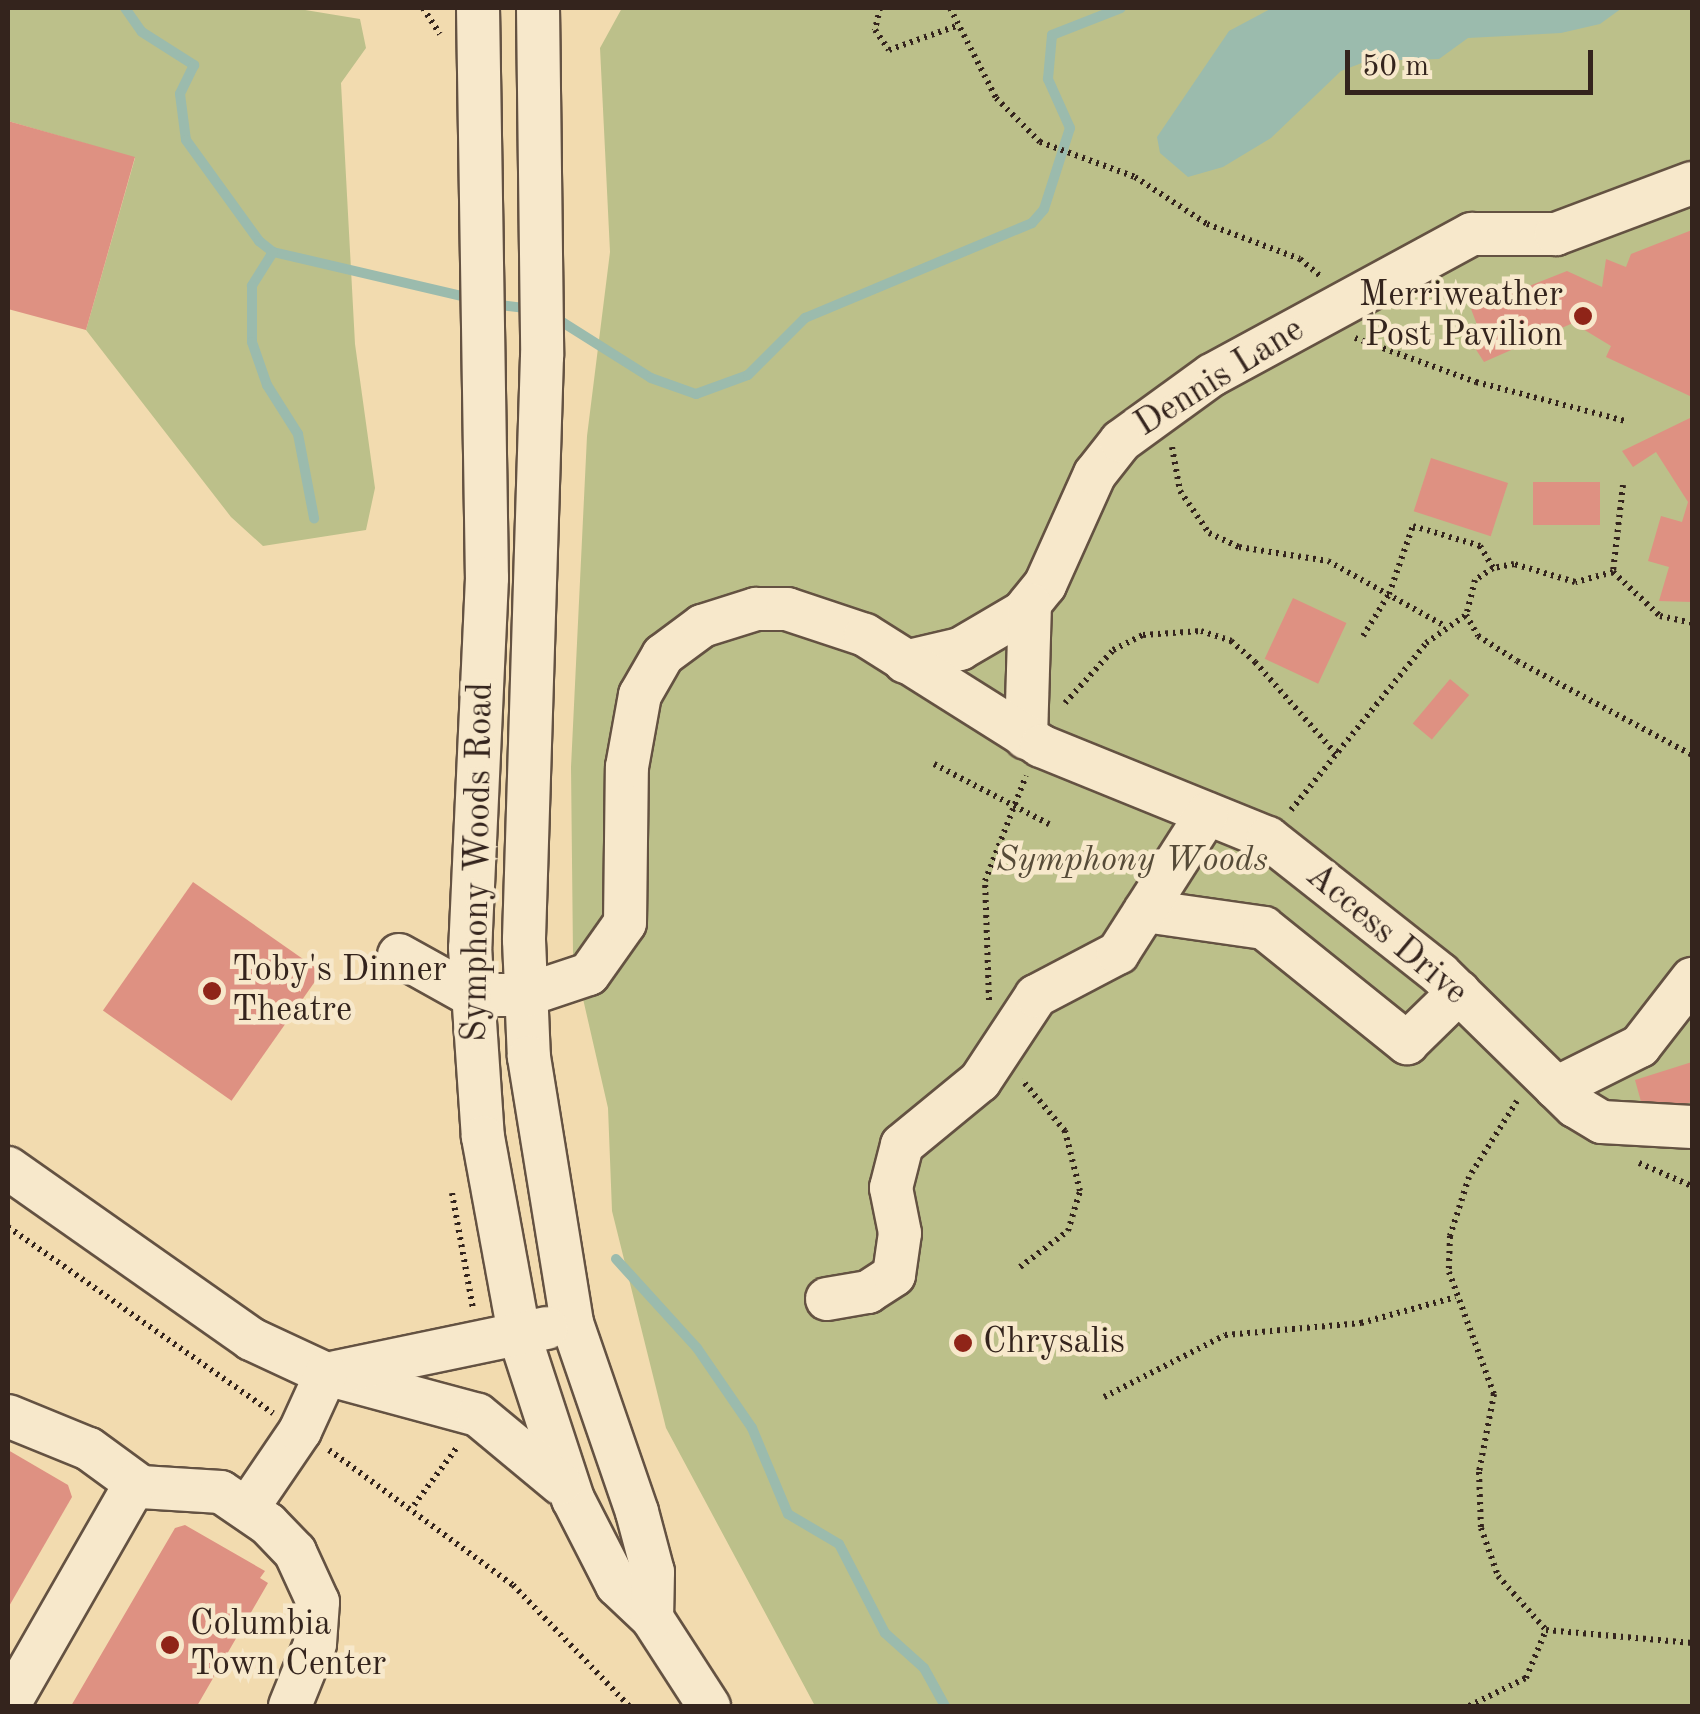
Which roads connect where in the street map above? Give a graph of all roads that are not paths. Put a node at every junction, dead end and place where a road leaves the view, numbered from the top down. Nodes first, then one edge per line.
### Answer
1 (478, 8) edge
2 (538, 8) edge
3 (1692, 183) edge
4 (1030, 604) junction
5 (905, 662) junction
6 (1034, 742) junction
7 (1207, 814) junction
8 (1145, 911) junction
9 (398, 955) dead end
10 (1692, 979) edge
11 (1458, 992) junction
12 (499, 996) junction
13 (1549, 1081) junction
14 (1692, 1128) edge
15 (8, 1168) edge
16 (826, 1299) dead end
17 (572, 1322) junction
18 (518, 1334) junction
19 (326, 1374) junction
20 (8, 1416) edge
21 (134, 1484) junction
22 (573, 1499) junction
23 (249, 1506) junction
24 (652, 1618) junction
25 (8, 1706) edge
26 (290, 1706) edge
27 (709, 1706) edge

1 - 12 street, Symphony Woods Road
2 - 12 street, Symphony Woods Road
3 - 4 street, Dennis Lane
4 - 5 street, Dennis Lane
4 - 6 street
5 - 6 street, Access Drive
5 - 12 street
6 - 7 street, Access Drive
7 - 8 street
7 - 11 street, Access Drive
8 - 11 street
8 - 16 street
9 - 12 street
10 - 13 street
11 - 13 street, Access Drive
12 - 17 street, Symphony Woods Road
12 - 18 street, Symphony Woods Road
13 - 14 street, Access Drive
15 - 19 street
17 - 18 street
17 - 24 street, Symphony Woods Road
18 - 19 street
18 - 22 street, Symphony Woods Road
19 - 22 street
19 - 23 street
20 - 21 street
21 - 23 street
21 - 25 street
22 - 24 street, Symphony Woods Road
23 - 26 street
24 - 27 street, Symphony Woods Road

